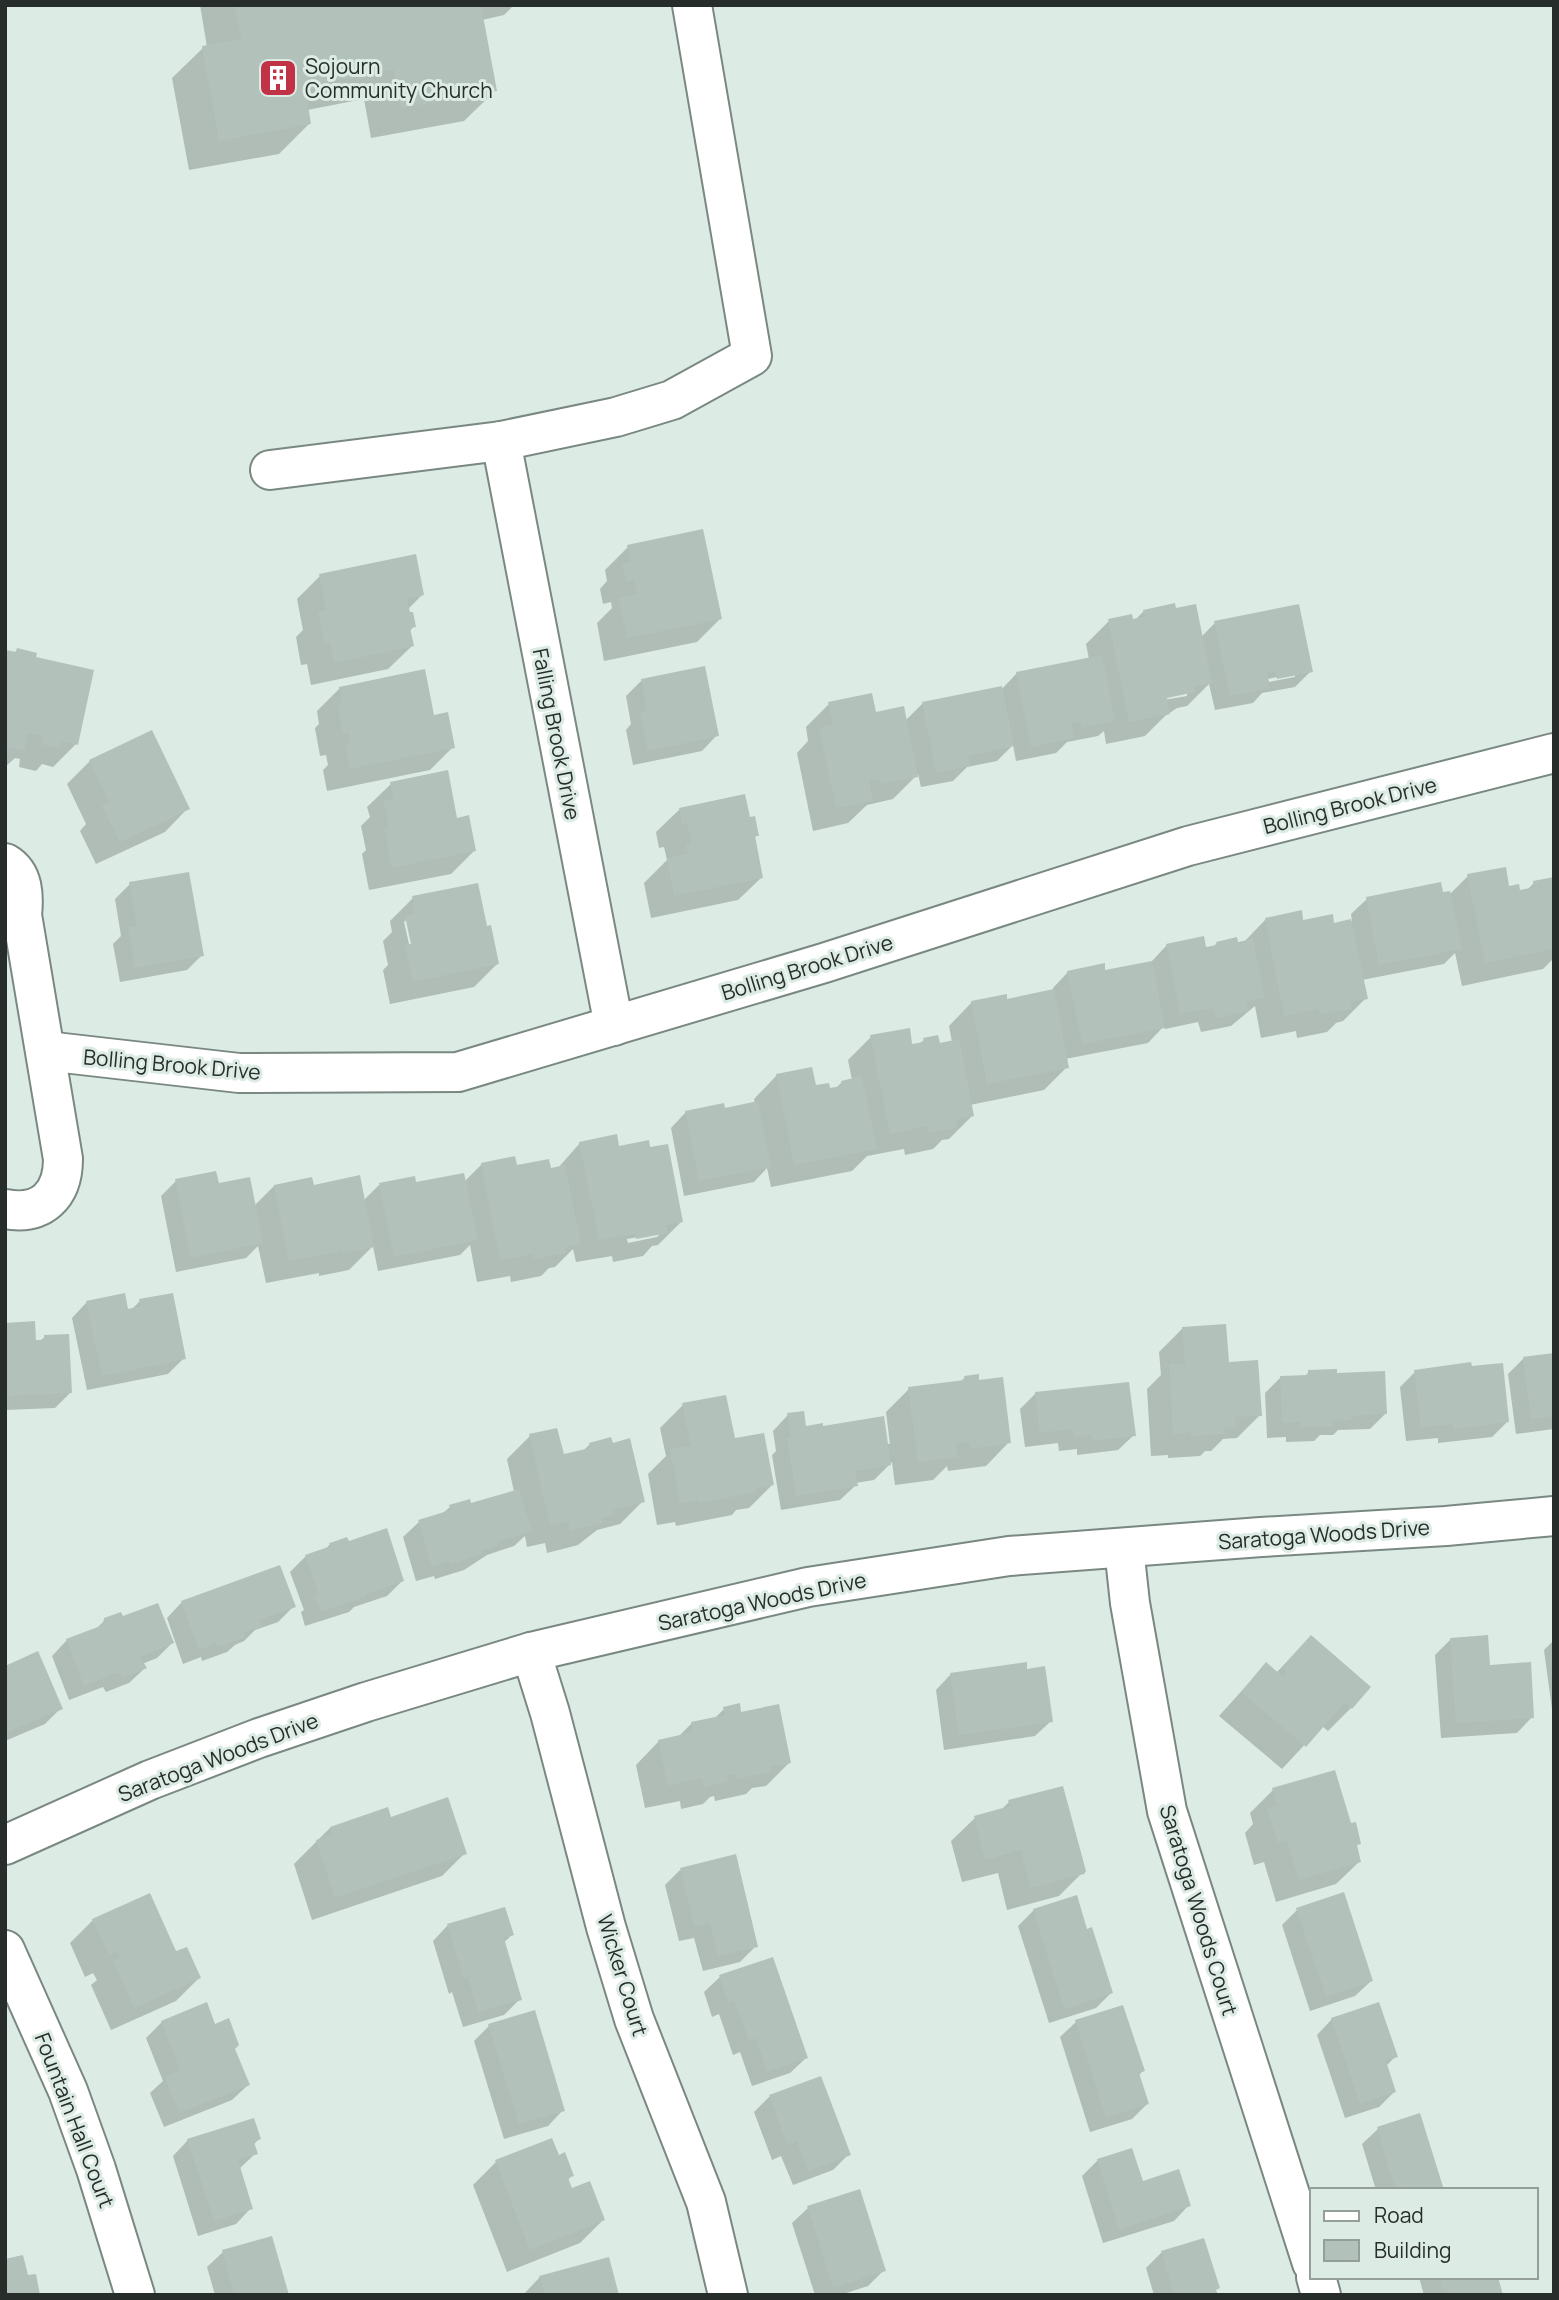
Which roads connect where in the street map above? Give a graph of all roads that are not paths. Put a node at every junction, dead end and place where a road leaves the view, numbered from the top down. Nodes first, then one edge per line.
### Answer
1 (692, 5) edge
2 (501, 441) junction
3 (270, 470) dead end
4 (1554, 753) edge
5 (5, 863) edge
6 (614, 1026) junction
7 (46, 1051) junction
8 (5, 1209) edge
9 (1554, 1516) edge
10 (1124, 1548) junction
11 (531, 1652) junction
12 (5, 1845) edge
13 (5, 1950) edge
14 (1310, 2257) edge
15 (135, 2295) edge
16 (728, 2295) edge

1 - 2 street
2 - 3 street
2 - 6 street, Falling Brook Drive
4 - 6 street, Bolling Brook Drive
5 - 7 street
6 - 7 street, Bolling Brook Drive
7 - 8 street
9 - 10 street, Saratoga Woods Drive
10 - 11 street, Saratoga Woods Drive
10 - 14 street, Saratoga Woods Court
11 - 12 street, Saratoga Woods Drive
11 - 16 street, Wicker Court
13 - 15 street, Fountain Hall Court

